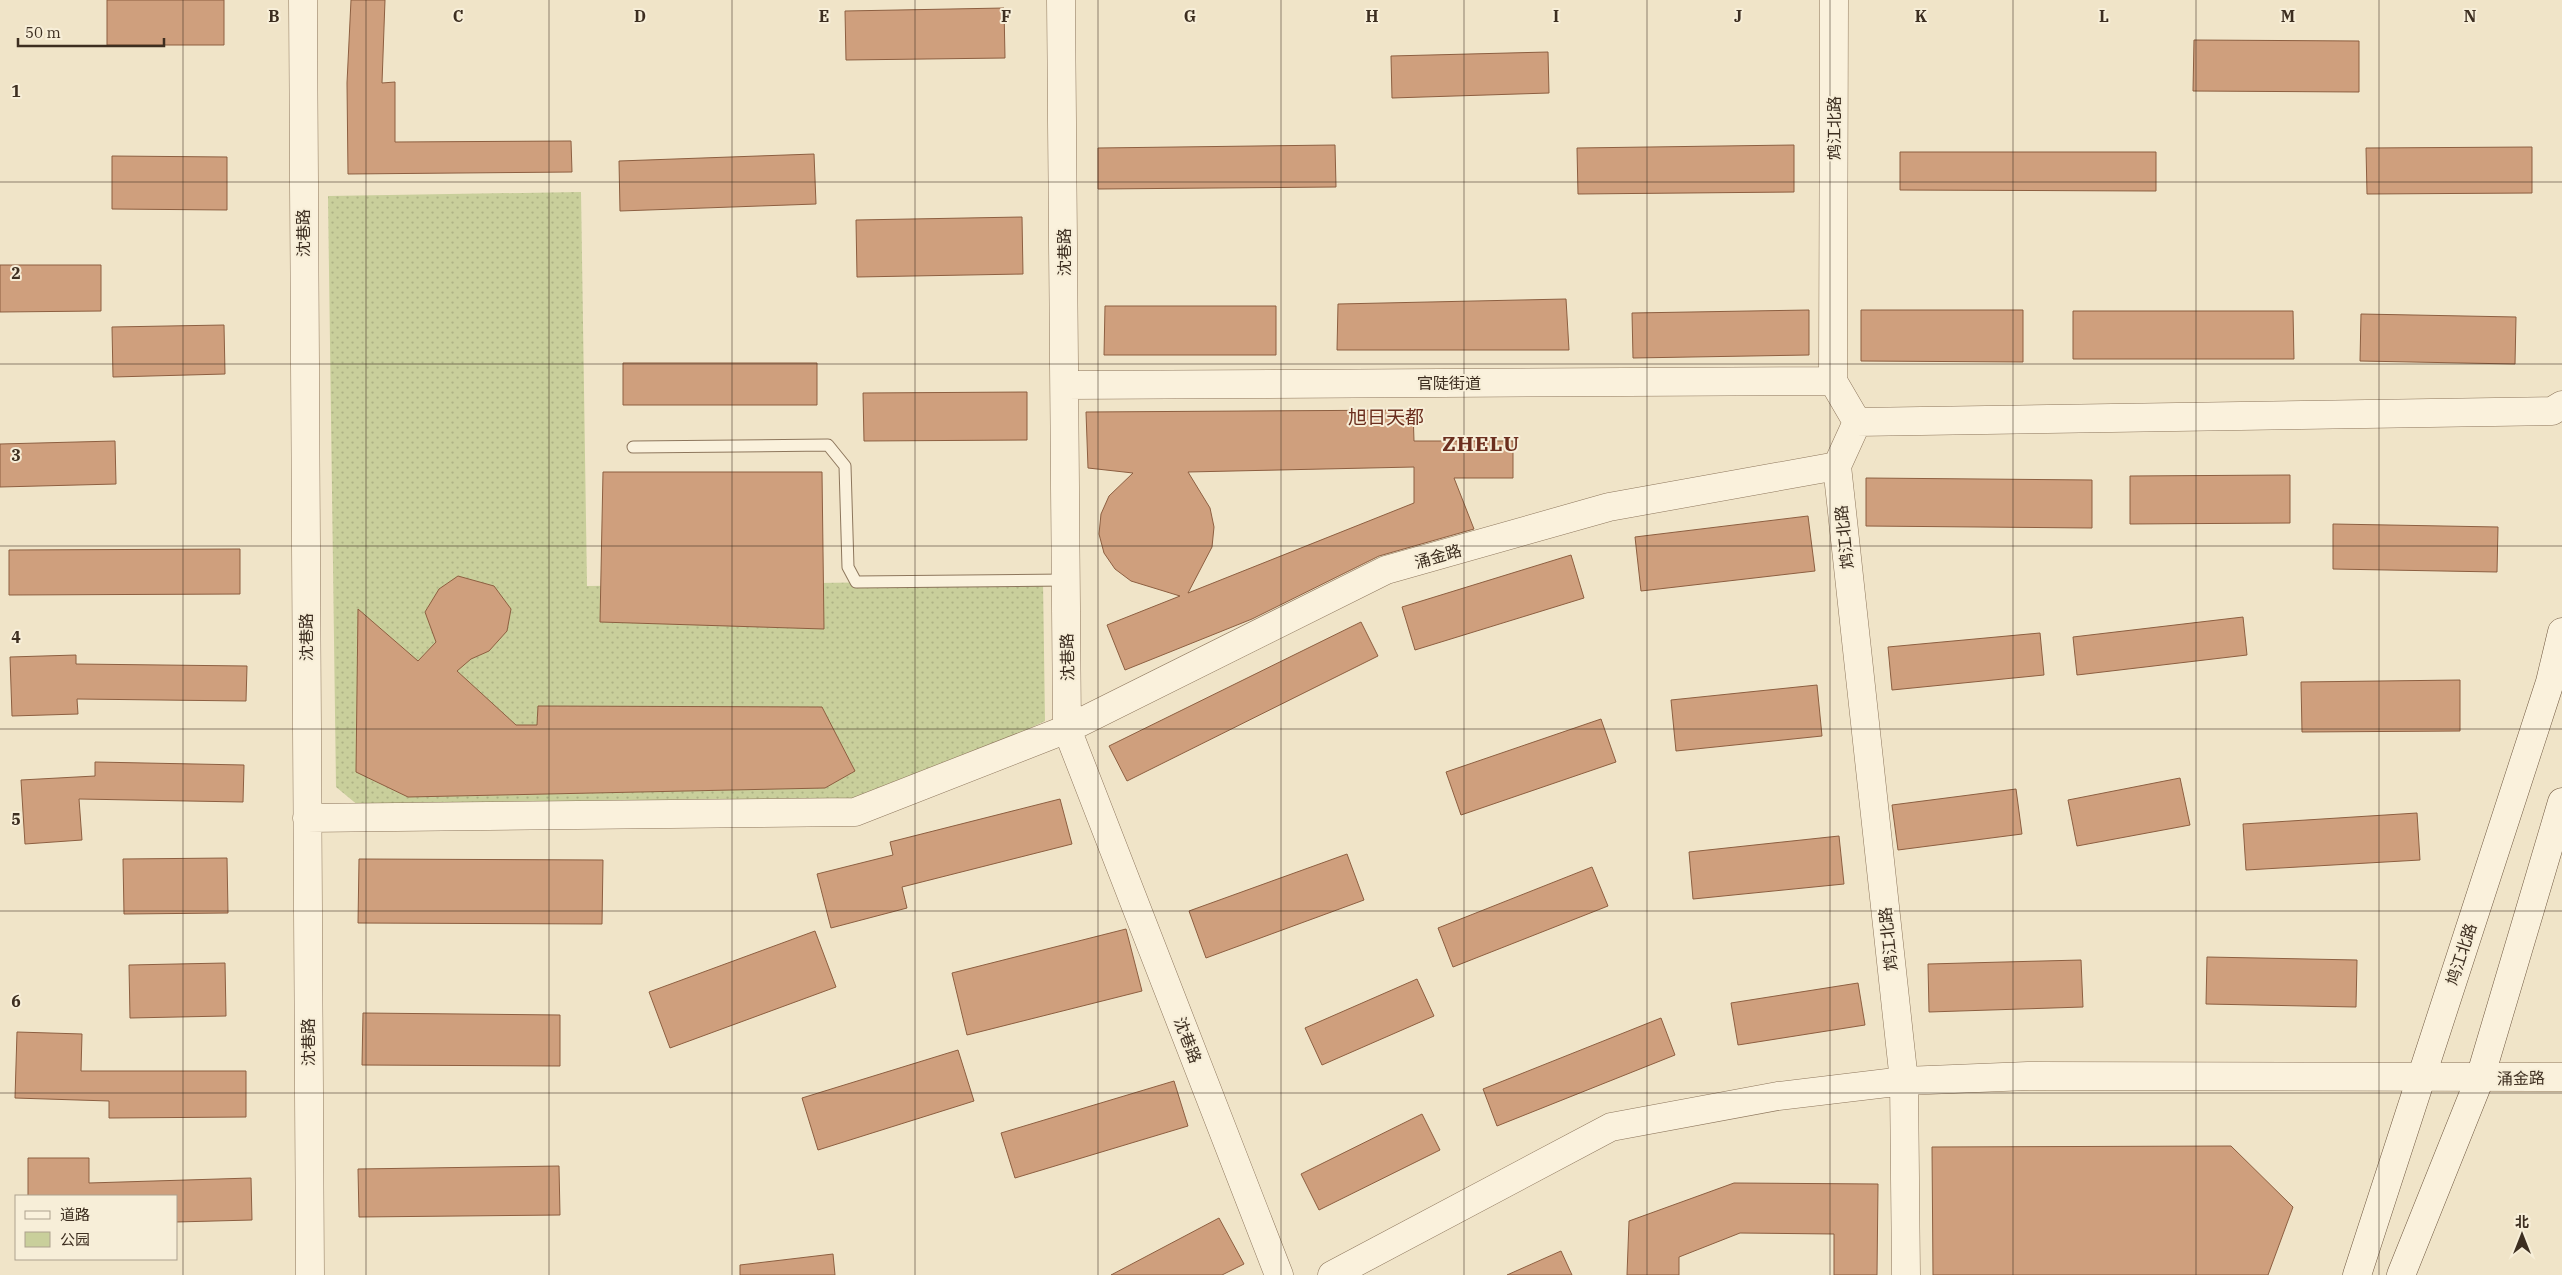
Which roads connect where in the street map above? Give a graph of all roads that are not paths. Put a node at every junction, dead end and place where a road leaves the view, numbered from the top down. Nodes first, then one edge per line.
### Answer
1 (303, 0) edge
2 (1062, 0) edge
3 (1834, 0) edge
4 (1833, 381) junction
5 (1065, 384) junction
6 (2558, 412) edge
7 (1857, 422) junction
8 (634, 447) dead end
9 (1837, 466) junction
10 (1066, 580) junction
11 (2562, 632) edge
12 (1067, 729) junction
13 (2562, 802) edge
14 (307, 818) junction
15 (2562, 1077) edge
16 (2421, 1078) junction
17 (2480, 1078) junction
18 (1904, 1081) junction
19 (310, 1275) edge
20 (1279, 1275) edge
21 (1332, 1275) edge
22 (1906, 1275) edge
23 (2357, 1275) edge
24 (2401, 1275) edge

1 - 14 street, 沈巷路
2 - 5 street, 沈巷路
3 - 4 street, 鸩江北路
4 - 5 street, 官陡街道
4 - 7 street
5 - 10 street, 沈巷路
6 - 7 street
7 - 9 street
8 - 10 lane
9 - 12 street, 涌金路
9 - 18 street, 鸩江北路
10 - 12 street, 沈巷路
11 - 16 street, 鸠江北路
12 - 14 street, 涌金路
12 - 20 street, 沈巷路
13 - 17 street
14 - 19 street, 沈巷路
15 - 17 street, 涌金路
16 - 17 street, 涌金路
16 - 18 street, 涌金路
16 - 23 street, 鸠江北路
17 - 24 street
18 - 21 street, 涌金路
18 - 22 street, 鸩江北路

